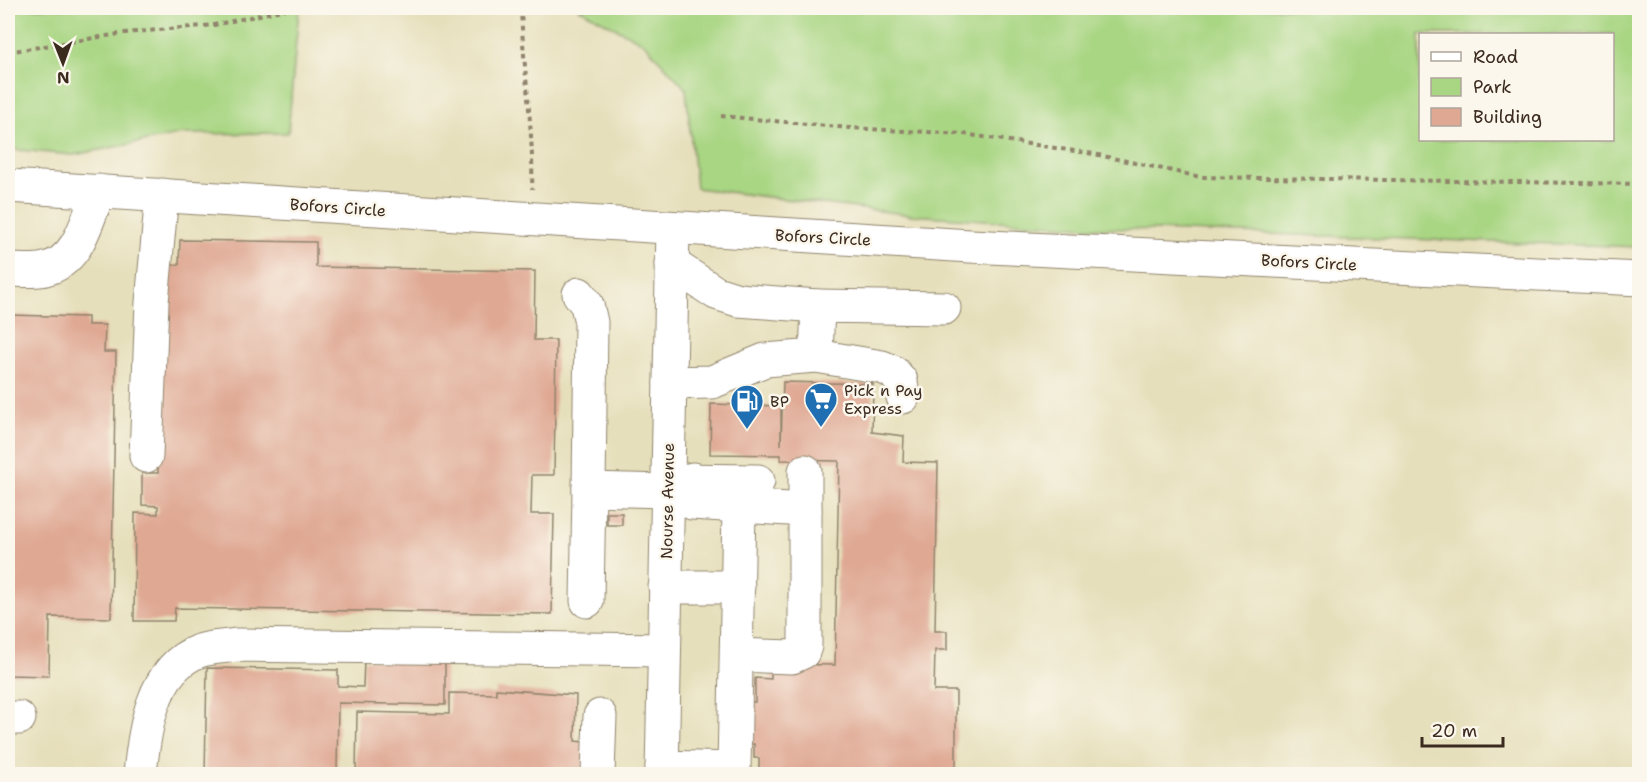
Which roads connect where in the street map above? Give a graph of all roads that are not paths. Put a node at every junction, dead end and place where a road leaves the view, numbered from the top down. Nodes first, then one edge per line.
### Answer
1 (8, 186) edge
2 (99, 191) junction
3 (162, 195) junction
4 (673, 228) junction
5 (672, 264) junction
6 (8, 270) edge
7 (1640, 279) edge
8 (579, 294) dead end
9 (818, 306) junction
10 (944, 308) dead end
11 (816, 356) junction
12 (670, 383) junction
13 (903, 397) dead end
14 (146, 456) dead end
15 (805, 471) dead end
16 (758, 481) dead end
17 (590, 489) junction
18 (677, 492) junction
19 (738, 508) junction
20 (805, 510) junction
21 (665, 587) junction
22 (738, 587) junction
23 (587, 601) dead end
24 (664, 650) junction
25 (736, 655) junction
26 (600, 716) dead end
27 (662, 771) edge
28 (734, 772) edge
29 (140, 774) edge
30 (598, 774) edge

1 - 2 street, Bofors Circle
2 - 3 street, Bofors Circle
2 - 6 street
3 - 4 street, Bofors Circle
3 - 14 street
4 - 5 street, Nourse Avenue
4 - 7 street, Bofors Circle
5 - 9 street
5 - 12 street, Nourse Avenue
8 - 17 street
9 - 10 street
9 - 11 street
11 - 12 street
11 - 13 street
12 - 18 street, Nourse Avenue
15 - 20 street
16 - 18 street
17 - 18 street
17 - 23 street
18 - 19 street
18 - 21 street, Nourse Avenue
19 - 20 street
19 - 22 street
20 - 25 street
21 - 22 street
21 - 24 street, Nourse Avenue
22 - 25 street
24 - 27 street, Nourse Avenue
24 - 29 street
25 - 28 street
26 - 30 street
27 - 28 street

